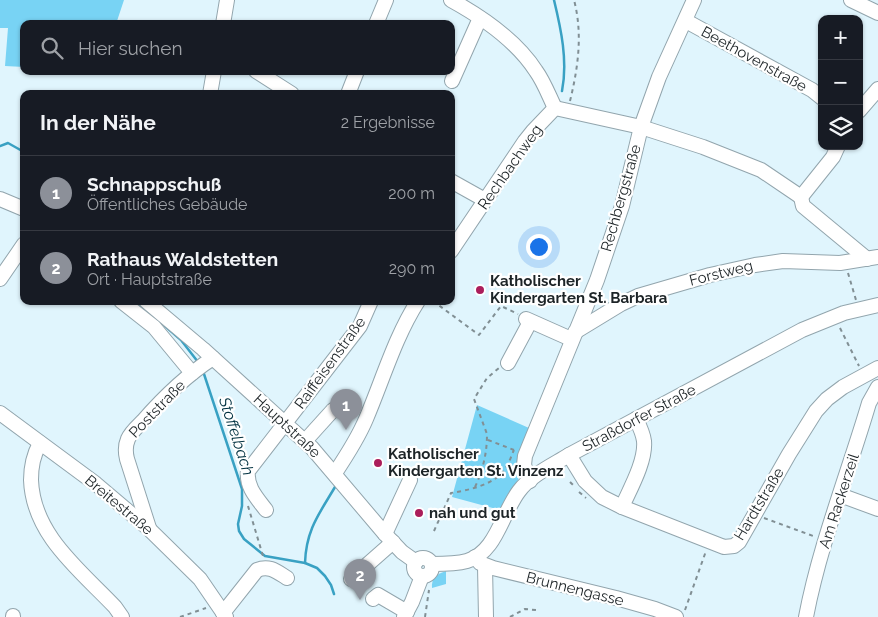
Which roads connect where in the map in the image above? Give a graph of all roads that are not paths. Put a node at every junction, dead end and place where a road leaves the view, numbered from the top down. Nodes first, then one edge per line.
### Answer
1 (227, 0) edge
2 (386, 0) edge
3 (694, 0) edge
4 (851, 0) edge
5 (459, 2) edge
6 (878, 13) edge
7 (480, 18) junction
8 (224, 20) edge
9 (378, 20) edge
10 (686, 20) junction
11 (455, 74) edge
12 (213, 75) edge
13 (262, 75) edge
14 (355, 75) edge
15 (455, 75) edge
16 (452, 81) dead end
17 (878, 89) edge
18 (211, 90) edge
19 (286, 90) edge
20 (350, 90) edge
21 (818, 95) edge
22 (863, 106) edge
23 (562, 109) junction
24 (641, 127) junction
25 (836, 150) edge
26 (455, 183) edge
27 (801, 197) junction
28 (0, 199) edge
29 (486, 200) junction
30 (20, 207) edge
31 (455, 245) edge
32 (20, 250) edge
33 (872, 258) edge
34 (0, 279) edge
35 (369, 305) edge
36 (416, 305) edge
37 (878, 305) edge
38 (144, 308) edge
39 (573, 336) junction
40 (209, 361) junction
41 (508, 363) road end
42 (878, 368) edge
43 (192, 373) junction
44 (878, 388) edge
45 (333, 410) dead end
46 (0, 413) edge
47 (636, 419) junction
48 (285, 423) junction
49 (305, 441) junction
50 (40, 443) junction
51 (569, 455) junction
52 (335, 473) junction
53 (410, 480) dead end
54 (530, 481) junction
55 (840, 495) junction
56 (622, 507) junction
57 (878, 509) edge
58 (266, 510) dead end
59 (149, 529) junction
60 (389, 538) junction
61 (416, 562) junction
62 (480, 562) junction
63 (432, 564) junction
64 (422, 576) junction
65 (287, 578) dead end
66 (351, 579) dead end
67 (373, 599) dead end
68 (222, 611) edge
69 (405, 614) edge
70 (670, 616) edge
71 (122, 617) edge
72 (486, 617) edge
73 (806, 617) edge

1 - 8 street
2 - 9 street
3 - 10 street, Rechbergstraße
4 - 6 street
5 - 7 street
7 - 11 street
7 - 23 street
10 - 21 street, Beethovenstraße
10 - 24 street, Rechbergstraße
12 - 18 street
13 - 19 street
14 - 20 street
15 - 16 street
17 - 22 street
23 - 24 street
23 - 29 street, Rechbachweg
24 - 27 street
24 - 39 street, Rechbergstraße
25 - 27 street
26 - 29 street
27 - 33 street
28 - 30 street
29 - 31 street, Rechbachweg
32 - 34 street
33 - 39 street, Forstweg
35 - 48 street, Raiffeisenstraße
36 - 52 street
37 - 47 street, Straßdorfer Straße
38 - 40 street, Hauptstraße
38 - 43 street
39 - 41 street
39 - 54 street, Rechbergstraße
40 - 43 street, Poststraße
40 - 48 street, Hauptstraße
42 - 56 street, Hardtstraße
43 - 59 street, Poststraße
44 - 55 street, Am Rackerzeil
45 - 49 street
46 - 50 street, Breitestraße
47 - 51 street, Straßdorfer Straße
47 - 56 street
48 - 49 street, Hauptstraße
48 - 58 street, Raiffeisenstraße
49 - 52 street, Hauptstraße
50 - 59 street, Breitestraße
50 - 71 street
51 - 54 street, Straßdorfer Straße
51 - 56 street, Hardtstraße
52 - 60 street, Hauptstraße
53 - 60 street
54 - 62 street, Straßdorfer Straße
55 - 57 street
55 - 73 street, Am Rackerzeil
59 - 68 street, Breitestraße
60 - 61 street, Hauptstraße
60 - 66 street
61 - 63 street
61 - 64 street, Hauptstraße
62 - 63 street
62 - 70 street, Brunnengasse
62 - 72 street
63 - 64 street
64 - 69 street
65 - 68 street
67 - 69 street

